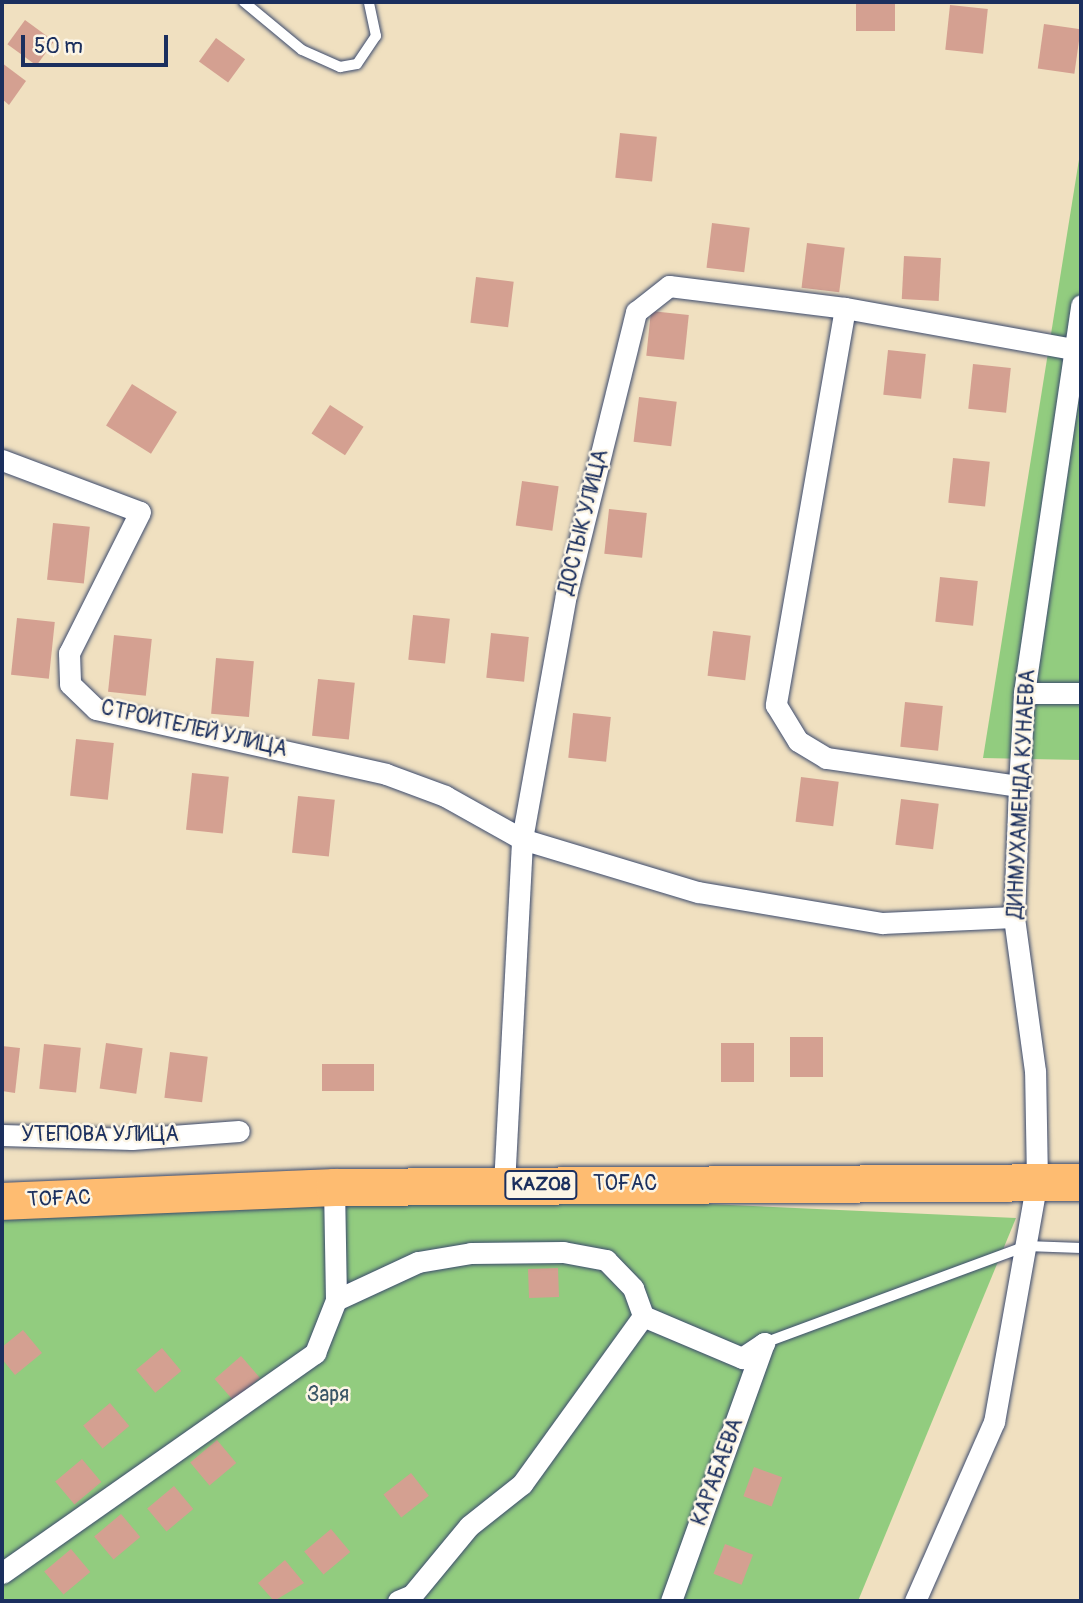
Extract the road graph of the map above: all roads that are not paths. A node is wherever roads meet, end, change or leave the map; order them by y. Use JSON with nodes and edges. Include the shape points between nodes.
{"nodes":[{"id":1,"x":244,"y":2,"type":"edge"},
{"id":2,"x":369,"y":2,"type":"edge"},
{"id":3,"x":1081,"y":305,"type":"edge"},
{"id":4,"x":845,"y":308,"type":"junction"},
{"id":5,"x":1074,"y":349,"type":"junction"},
{"id":6,"x":2,"y":460,"type":"edge"},
{"id":7,"x":1024,"y":693,"type":"junction"},
{"id":8,"x":1081,"y":693,"type":"edge"},
{"id":9,"x":1019,"y":786,"type":"junction"},
{"id":10,"x":522,"y":839,"type":"junction"},
{"id":11,"x":1014,"y":917,"type":"junction"},
{"id":12,"x":239,"y":1131,"type":"dead end"},
{"id":13,"x":2,"y":1135,"type":"edge"},
{"id":14,"x":1037,"y":1181,"type":"junction"},
{"id":15,"x":1081,"y":1182,"type":"edge"},
{"id":16,"x":504,"y":1185,"type":"junction"},
{"id":17,"x":334,"y":1187,"type":"junction"},
{"id":18,"x":2,"y":1200,"type":"edge"},
{"id":19,"x":1026,"y":1246,"type":"junction"},
{"id":20,"x":1081,"y":1248,"type":"edge"},
{"id":21,"x":336,"y":1300,"type":"junction"},
{"id":22,"x":643,"y":1316,"type":"junction"},
{"id":23,"x":764,"y":1343,"type":"junction"},
{"id":24,"x":2,"y":1573,"type":"edge"},
{"id":25,"x":398,"y":1601,"type":"edge"},
{"id":26,"x":671,"y":1601,"type":"edge"},
{"id":27,"x":915,"y":1601,"type":"edge"}],
"edges":[{"from":1,"to":2,"type":"lane","via":[[302,50],[340,67],[357,64],[376,36]]},
{"from":3,"to":5,"type":"street","name":"ДИНМУХАМЕНДА КУНАЕВА"},
{"from":4,"to":5,"type":"street","name":"ДОСТЫК УЛИЦА"},
{"from":4,"to":9,"type":"street","via":[[776,705],[798,741],[827,758]]},
{"from":4,"to":10,"type":"street","name":"ДОСТЫК УЛИЦА","via":[[669,286],[636,312],[566,594]]},
{"from":5,"to":7,"type":"street","name":"ДИНМУХАМЕНДА КУНАЕВА"},
{"from":6,"to":10,"type":"street","name":"СТРОИТЕЛЕЙ УЛИЦА","via":[[140,512],[69,653],[69,684],[96,709],[386,774],[445,796]]},
{"from":7,"to":8,"type":"street"},
{"from":7,"to":9,"type":"street","name":"ДИНМУХАМЕНДА КУНАЕВА"},
{"from":9,"to":11,"type":"street","name":"ДИНМУХАМЕНДА КУНАЕВА"},
{"from":10,"to":11,"type":"street","via":[[698,892],[882,923]]},
{"from":10,"to":16,"type":"street","name":"ДОСТЫК УЛИЦА"},
{"from":11,"to":14,"type":"street","name":"ДИНМУХАМЕНДА КУНАЕВА","via":[[1035,1070]]},
{"from":12,"to":13,"type":"street","name":"УТЕПОВА УЛИЦА","via":[[132,1139]]},
{"from":14,"to":15,"type":"highway","name":"ТОҒАС","number":"KAZ08"},
{"from":14,"to":16,"type":"highway","name":"ТОҒАС","number":"KAZ08"},
{"from":14,"to":19,"type":"street","name":"ДИНМУХАМЕНДА КУНАЕВА"},
{"from":16,"to":17,"type":"highway","name":"ТОҒАС","number":"KAZ08"},
{"from":17,"to":18,"type":"highway","name":"ТОҒАС","number":"KAZ08"},
{"from":17,"to":21,"type":"street"},
{"from":19,"to":20,"type":"lane"},
{"from":19,"to":23,"type":"lane"},
{"from":19,"to":27,"type":"street","name":"ДИНМУХАМЕНДА КУНАЕВА","via":[[994,1422]]},
{"from":21,"to":22,"type":"street","via":[[418,1262],[471,1253],[563,1252],[606,1260],[633,1288]]},
{"from":21,"to":24,"type":"street","via":[[315,1353]]},
{"from":22,"to":23,"type":"street","via":[[742,1358]]},
{"from":22,"to":25,"type":"street","via":[[522,1484],[469,1526],[412,1595]]},
{"from":23,"to":26,"type":"street","name":"КАРАБАЕВА"}]}
